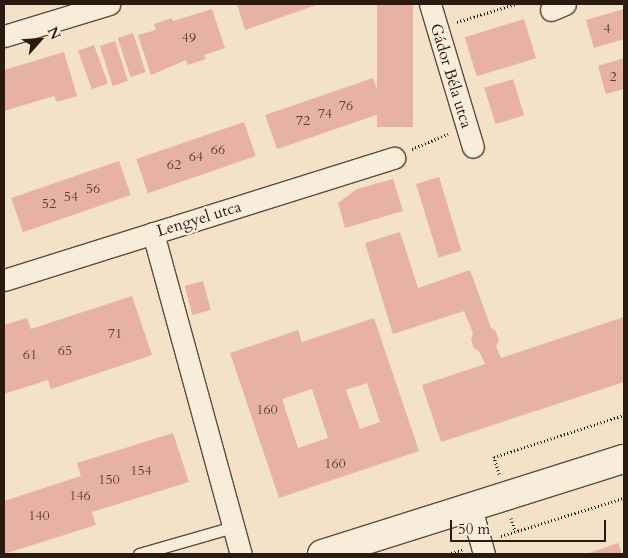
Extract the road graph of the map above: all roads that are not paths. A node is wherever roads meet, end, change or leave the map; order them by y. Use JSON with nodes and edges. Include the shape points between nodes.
{"nodes":[{"id":1,"x":108,"y":4,"type":"edge"},
{"id":2,"x":430,"y":4,"type":"edge"},
{"id":3,"x":4,"y":36,"type":"edge"},
{"id":4,"x":473,"y":147,"type":"dead end"},
{"id":5,"x":394,"y":158,"type":"road end"},
{"id":6,"x":152,"y":233,"type":"junction"},
{"id":7,"x":4,"y":280,"type":"edge"},
{"id":8,"x":624,"y":458,"type":"edge"},
{"id":9,"x":471,"y":508,"type":"junction"},
{"id":10,"x":233,"y":526,"type":"junction"},
{"id":11,"x":140,"y":554,"type":"edge"},
{"id":12,"x":241,"y":554,"type":"edge"},
{"id":13,"x":322,"y":554,"type":"edge"},
{"id":14,"x":484,"y":554,"type":"edge"}],
"edges":[{"from":1,"to":3,"type":"street"},
{"from":2,"to":4,"type":"street","name":"Gádor Béla utca"},
{"from":5,"to":6,"type":"street","name":"Lengyel utca"},
{"from":6,"to":7,"type":"street","name":"Lengyel utca"},
{"from":6,"to":10,"type":"street"},
{"from":8,"to":9,"type":"street"},
{"from":9,"to":13,"type":"street"},
{"from":9,"to":14,"type":"street"},
{"from":10,"to":11,"type":"lane"},
{"from":10,"to":12,"type":"street"}]}
